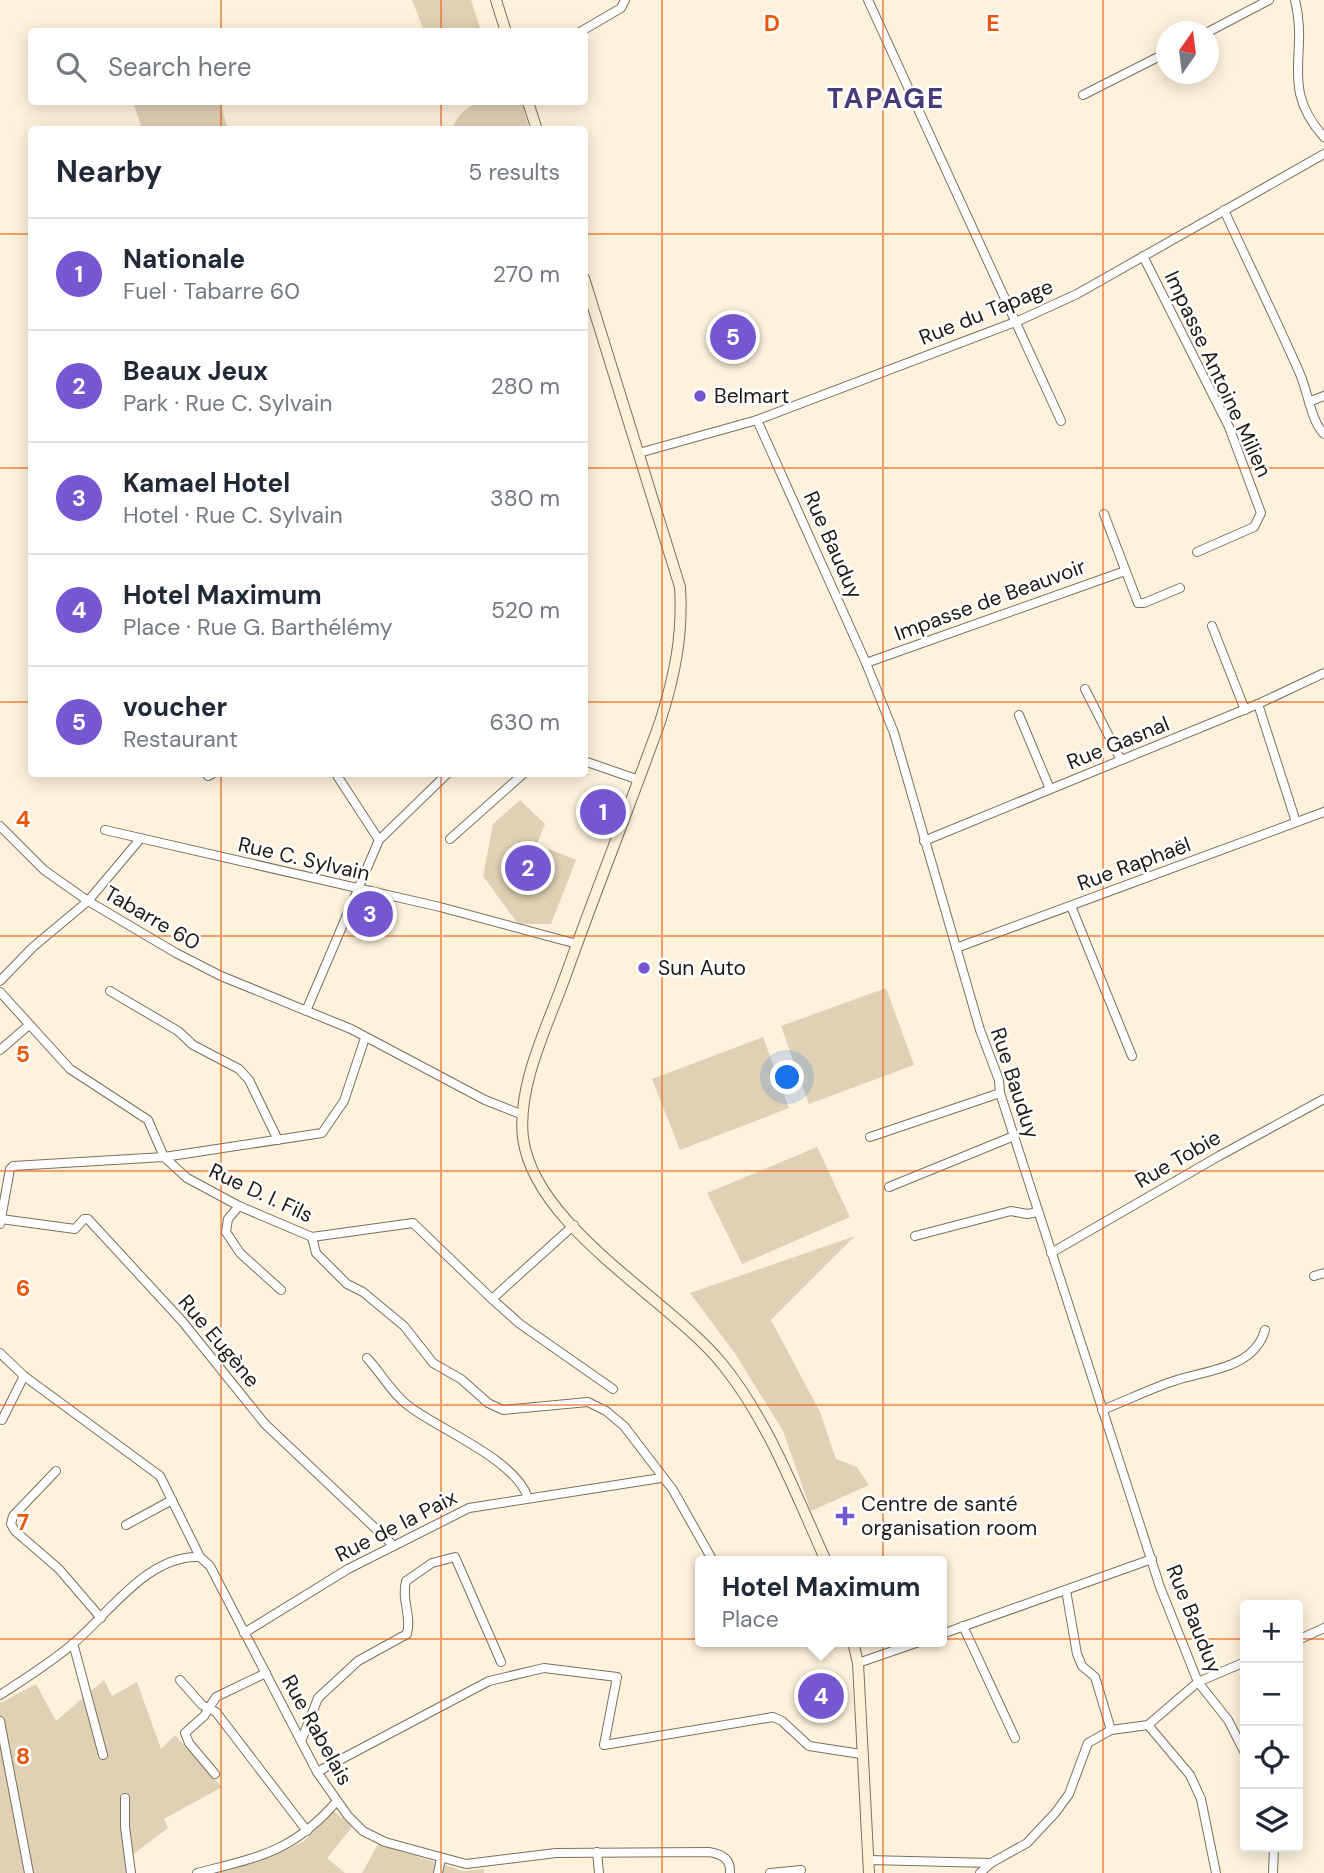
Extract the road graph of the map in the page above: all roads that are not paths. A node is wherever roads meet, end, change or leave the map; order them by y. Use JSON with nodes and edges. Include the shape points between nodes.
{"nodes":[{"id":1,"x":496,"y":0,"type":"edge"},
{"id":2,"x":625,"y":0,"type":"edge"},
{"id":3,"x":1269,"y":0,"type":"edge"},
{"id":4,"x":1295,"y":0,"type":"edge"},
{"id":5,"x":870,"y":1,"type":"edge"},
{"id":6,"x":1219,"y":26,"type":"edge"},
{"id":7,"x":505,"y":28,"type":"edge"},
{"id":8,"x":587,"y":28,"type":"edge"},
{"id":9,"x":1156,"y":58,"type":"edge"},
{"id":10,"x":1083,"y":95,"type":"dead end"},
{"id":11,"x":529,"y":105,"type":"edge"},
{"id":12,"x":536,"y":126,"type":"edge"},
{"id":13,"x":1324,"y":137,"type":"edge"},
{"id":14,"x":1324,"y":154,"type":"edge"},
{"id":15,"x":1224,"y":210,"type":"junction"},
{"id":16,"x":1143,"y":256,"type":"junction"},
{"id":17,"x":588,"y":291,"type":"edge"},
{"id":18,"x":1017,"y":321,"type":"junction"},
{"id":19,"x":1324,"y":396,"type":"edge"},
{"id":20,"x":1311,"y":401,"type":"junction"},
{"id":21,"x":757,"y":420,"type":"junction"},
{"id":22,"x":1061,"y":421,"type":"dead end"},
{"id":23,"x":1324,"y":434,"type":"edge"},
{"id":24,"x":639,"y":453,"type":"junction"},
{"id":25,"x":1104,"y":514,"type":"dead end"},
{"id":26,"x":1197,"y":552,"type":"dead end"},
{"id":27,"x":1125,"y":571,"type":"junction"},
{"id":28,"x":1180,"y":588,"type":"dead end"},
{"id":29,"x":1212,"y":626,"type":"dead end"},
{"id":30,"x":866,"y":663,"type":"junction"},
{"id":31,"x":1324,"y":673,"type":"edge"},
{"id":32,"x":1085,"y":689,"type":"dead end"},
{"id":33,"x":1258,"y":704,"type":"junction"},
{"id":34,"x":1245,"y":710,"type":"junction"},
{"id":35,"x":1019,"y":715,"type":"dead end"},
{"id":36,"x":1121,"y":760,"type":"junction"},
{"id":37,"x":588,"y":762,"type":"edge"},
{"id":38,"x":338,"y":777,"type":"edge"},
{"id":39,"x":444,"y":777,"type":"edge"},
{"id":40,"x":520,"y":777,"type":"edge"},
{"id":41,"x":639,"y":780,"type":"junction"},
{"id":42,"x":1050,"y":789,"type":"junction"},
{"id":43,"x":1324,"y":812,"type":"edge"},
{"id":44,"x":1296,"y":822,"type":"junction"},
{"id":45,"x":0,"y":826,"type":"edge"},
{"id":46,"x":105,"y":830,"type":"dead end"},
{"id":47,"x":141,"y":838,"type":"junction"},
{"id":48,"x":379,"y":839,"type":"junction"},
{"id":49,"x":450,"y":839,"type":"dead end"},
{"id":50,"x":924,"y":841,"type":"junction"},
{"id":51,"x":358,"y":889,"type":"junction"},
{"id":52,"x":88,"y":901,"type":"junction"},
{"id":53,"x":1071,"y":906,"type":"junction"},
{"id":54,"x":577,"y":944,"type":"junction"},
{"id":55,"x":956,"y":948,"type":"junction"},
{"id":56,"x":0,"y":981,"type":"edge"},
{"id":57,"x":110,"y":991,"type":"dead end"},
{"id":58,"x":0,"y":992,"type":"edge"},
{"id":59,"x":306,"y":1011,"type":"junction"},
{"id":60,"x":29,"y":1025,"type":"junction"},
{"id":61,"x":365,"y":1038,"type":"junction"},
{"id":62,"x":0,"y":1050,"type":"edge"},
{"id":63,"x":1132,"y":1056,"type":"dead end"},
{"id":64,"x":1000,"y":1093,"type":"junction"},
{"id":65,"x":1324,"y":1099,"type":"edge"},
{"id":66,"x":523,"y":1115,"type":"junction"},
{"id":67,"x":1014,"y":1136,"type":"junction"},
{"id":68,"x":870,"y":1137,"type":"dead end"},
{"id":69,"x":278,"y":1140,"type":"junction"},
{"id":70,"x":164,"y":1157,"type":"junction"},
{"id":71,"x":890,"y":1187,"type":"dead end"},
{"id":72,"x":239,"y":1206,"type":"junction"},
{"id":73,"x":1038,"y":1212,"type":"junction"},
{"id":74,"x":1,"y":1222,"type":"edge"},
{"id":75,"x":574,"y":1225,"type":"junction"},
{"id":76,"x":915,"y":1236,"type":"dead end"},
{"id":77,"x":312,"y":1237,"type":"junction"},
{"id":78,"x":1051,"y":1253,"type":"junction"},
{"id":79,"x":1324,"y":1273,"type":"edge"},
{"id":80,"x":1314,"y":1276,"type":"dead end"},
{"id":81,"x":281,"y":1290,"type":"dead end"},
{"id":82,"x":492,"y":1298,"type":"junction"},
{"id":83,"x":1265,"y":1330,"type":"dead end"},
{"id":84,"x":0,"y":1353,"type":"edge"},
{"id":85,"x":367,"y":1358,"type":"dead end"},
{"id":86,"x":24,"y":1376,"type":"junction"},
{"id":87,"x":613,"y":1389,"type":"dead end"},
{"id":88,"x":1102,"y":1409,"type":"junction"},
{"id":89,"x":2,"y":1420,"type":"dead end"},
{"id":90,"x":56,"y":1471,"type":"dead end"},
{"id":91,"x":661,"y":1478,"type":"junction"},
{"id":92,"x":528,"y":1499,"type":"junction"},
{"id":93,"x":172,"y":1500,"type":"junction"},
{"id":94,"x":126,"y":1525,"type":"dead end"},
{"id":95,"x":394,"y":1546,"type":"junction"},
{"id":96,"x":710,"y":1556,"type":"edge"},
{"id":97,"x":824,"y":1556,"type":"edge"},
{"id":98,"x":200,"y":1557,"type":"junction"},
{"id":99,"x":1152,"y":1559,"type":"junction"},
{"id":100,"x":1066,"y":1590,"type":"junction"},
{"id":101,"x":101,"y":1618,"type":"junction"},
{"id":102,"x":962,"y":1626,"type":"junction"},
{"id":103,"x":1324,"y":1628,"type":"edge"},
{"id":104,"x":947,"y":1632,"type":"edge"},
{"id":105,"x":244,"y":1633,"type":"junction"},
{"id":106,"x":1303,"y":1638,"type":"edge"},
{"id":107,"x":74,"y":1643,"type":"junction"},
{"id":108,"x":854,"y":1647,"type":"edge"},
{"id":109,"x":904,"y":1647,"type":"edge"},
{"id":110,"x":501,"y":1662,"type":"dead end"},
{"id":111,"x":858,"y":1663,"type":"junction"},
{"id":112,"x":1243,"y":1663,"type":"edge"},
{"id":113,"x":266,"y":1673,"type":"junction"},
{"id":114,"x":180,"y":1680,"type":"dead end"},
{"id":115,"x":1198,"y":1682,"type":"junction"},
{"id":116,"x":0,"y":1695,"type":"edge"},
{"id":117,"x":208,"y":1707,"type":"junction"},
{"id":118,"x":0,"y":1721,"type":"edge"},
{"id":119,"x":1148,"y":1725,"type":"junction"},
{"id":120,"x":1111,"y":1730,"type":"junction"},
{"id":121,"x":1015,"y":1738,"type":"dead end"},
{"id":122,"x":302,"y":1739,"type":"junction"},
{"id":123,"x":1240,"y":1743,"type":"edge"},
{"id":124,"x":862,"y":1754,"type":"junction"},
{"id":125,"x":103,"y":1755,"type":"dead end"},
{"id":126,"x":317,"y":1772,"type":"junction"},
{"id":127,"x":215,"y":1774,"type":"dead end"},
{"id":128,"x":125,"y":1798,"type":"dead end"},
{"id":129,"x":337,"y":1801,"type":"junction"},
{"id":130,"x":307,"y":1832,"type":"junction"},
{"id":131,"x":597,"y":1852,"type":"junction"},
{"id":132,"x":1274,"y":1852,"type":"edge"},
{"id":133,"x":441,"y":1859,"type":"junction"},
{"id":134,"x":867,"y":1860,"type":"junction"},
{"id":135,"x":992,"y":1863,"type":"junction"},
{"id":136,"x":801,"y":1870,"type":"dead end"},
{"id":137,"x":982,"y":1872,"type":"edge"},
{"id":138,"x":29,"y":1873,"type":"edge"},
{"id":139,"x":131,"y":1873,"type":"edge"},
{"id":140,"x":197,"y":1873,"type":"edge"},
{"id":141,"x":438,"y":1873,"type":"edge"},
{"id":142,"x":599,"y":1873,"type":"edge"},
{"id":143,"x":730,"y":1873,"type":"edge"},
{"id":144,"x":770,"y":1873,"type":"edge"},
{"id":145,"x":869,"y":1873,"type":"edge"},
{"id":146,"x":1216,"y":1873,"type":"edge"},
{"id":147,"x":1273,"y":1873,"type":"edge"}],
"edges":[{"from":1,"to":7,"type":"main road"},
{"from":2,"to":8,"type":"street","via":[[621,8]]},
{"from":3,"to":6,"type":"street"},
{"from":4,"to":13,"type":"street","via":[[1296,78],[1310,122]]},
{"from":5,"to":18,"type":"street"},
{"from":9,"to":10,"type":"street"},
{"from":11,"to":12,"type":"main road"},
{"from":14,"to":15,"type":"street","name":"Rue du Tapage"},
{"from":15,"to":16,"type":"street","name":"Rue du Tapage"},
{"from":15,"to":20,"type":"street"},
{"from":16,"to":18,"type":"street","name":"Rue du Tapage","via":[[1077,294]]},
{"from":16,"to":26,"type":"street","name":"Impasse Antoine Milien","via":[[1229,427],[1261,513],[1254,527]]},
{"from":17,"to":24,"type":"main road"},
{"from":18,"to":21,"type":"street","name":"Rue du Tapage"},
{"from":18,"to":22,"type":"street"},
{"from":19,"to":20,"type":"street"},
{"from":20,"to":23,"type":"street"},
{"from":21,"to":24,"type":"street","name":"Rue du Tapage"},
{"from":21,"to":30,"type":"street","name":"Rue Bauduy"},
{"from":24,"to":41,"type":"main road","via":[[680,587],[683,623],[675,677]]},
{"from":25,"to":27,"type":"street"},
{"from":27,"to":28,"type":"street","via":[[1139,604]]},
{"from":27,"to":30,"type":"street","name":"Impasse de Beauvoir"},
{"from":29,"to":34,"type":"street"},
{"from":30,"to":50,"type":"street","name":"Rue Bauduy","via":[[894,733]]},
{"from":31,"to":33,"type":"street","name":"Rue Gasnal"},
{"from":32,"to":36,"type":"street"},
{"from":33,"to":34,"type":"street","name":"Rue Gasnal"},
{"from":33,"to":44,"type":"street"},
{"from":34,"to":36,"type":"street","name":"Rue Gasnal"},
{"from":35,"to":42,"type":"street"},
{"from":36,"to":42,"type":"street","name":"Rue Gasnal"},
{"from":37,"to":41,"type":"street"},
{"from":38,"to":48,"type":"street"},
{"from":39,"to":48,"type":"street"},
{"from":40,"to":49,"type":"street"},
{"from":41,"to":54,"type":"main road"},
{"from":42,"to":50,"type":"street","name":"Rue Gasnal"},
{"from":43,"to":44,"type":"street","name":"Rue Raphaël"},
{"from":44,"to":53,"type":"street","name":"Rue Raphaël"},
{"from":45,"to":52,"type":"street","name":"Tabarre 60","via":[[44,870]]},
{"from":46,"to":47,"type":"street","name":"Rue C. Sylvain"},
{"from":47,"to":51,"type":"street","name":"Rue C. Sylvain"},
{"from":47,"to":52,"type":"street"},
{"from":48,"to":51,"type":"street"},
{"from":50,"to":55,"type":"street","name":"Rue Bauduy"},
{"from":51,"to":54,"type":"street","name":"Rue C. Sylvain"},
{"from":51,"to":59,"type":"street"},
{"from":52,"to":56,"type":"street"},
{"from":52,"to":59,"type":"street","name":"Tabarre 60","via":[[221,976]]},
{"from":53,"to":55,"type":"street","name":"Rue Raphaël"},
{"from":53,"to":63,"type":"street"},
{"from":54,"to":66,"type":"main road","via":[[538,1053]]},
{"from":55,"to":64,"type":"street","name":"Rue Bauduy"},
{"from":57,"to":69,"type":"street","via":[[246,1075]]},
{"from":58,"to":60,"type":"street"},
{"from":59,"to":61,"type":"street","name":"Tabarre 60"},
{"from":60,"to":62,"type":"street"},
{"from":60,"to":70,"type":"street","via":[[70,1069],[148,1120]]},
{"from":61,"to":66,"type":"street","name":"Tabarre 60"},
{"from":61,"to":69,"type":"street","via":[[344,1101],[322,1133]]},
{"from":64,"to":67,"type":"street","name":"Rue Bauduy"},
{"from":64,"to":68,"type":"street"},
{"from":65,"to":78,"type":"street","name":"Rue Tobie"},
{"from":66,"to":75,"type":"main road","via":[[529,1158],[550,1197]]},
{"from":67,"to":71,"type":"street"},
{"from":67,"to":73,"type":"street","name":"Rue Bauduy"},
{"from":69,"to":70,"type":"street"},
{"from":70,"to":72,"type":"street","name":"Rue D. I. Fils","via":[[187,1178]]},
{"from":70,"to":74,"type":"street","via":[[13,1166]]},
{"from":72,"to":77,"type":"street","name":"Rue D. I. Fils"},
{"from":72,"to":81,"type":"street","via":[[228,1219],[226,1233],[240,1253]]},
{"from":73,"to":76,"type":"street","via":[[1011,1211]]},
{"from":73,"to":78,"type":"street","name":"Rue Bauduy"},
{"from":74,"to":95,"type":"street","name":"Rue Eugène","via":[[75,1229],[88,1219],[182,1321],[265,1424]]},
{"from":75,"to":82,"type":"street"},
{"from":75,"to":97,"type":"main road","via":[[624,1276],[694,1334],[729,1373],[764,1426]]},
{"from":77,"to":82,"type":"street","name":"Rue D. I. Fils","via":[[413,1223]]},
{"from":77,"to":91,"type":"street","via":[[316,1252],[347,1284],[404,1326],[433,1363],[461,1379],[488,1403],[503,1410],[588,1402],[624,1426]]},
{"from":78,"to":88,"type":"street","name":"Rue Bauduy"},
{"from":79,"to":80,"type":"street"},
{"from":82,"to":87,"type":"street","via":[[520,1324]]},
{"from":83,"to":88,"type":"street","via":[[1260,1344],[1242,1360]]},
{"from":84,"to":86,"type":"street","name":"Rue Rabelais"},
{"from":85,"to":92,"type":"street","via":[[408,1406],[503,1466],[524,1486]]},
{"from":86,"to":89,"type":"street"},
{"from":86,"to":93,"type":"street","name":"Rue Rabelais","via":[[160,1476]]},
{"from":88,"to":99,"type":"street","name":"Rue Bauduy"},
{"from":90,"to":101,"type":"street","via":[[13,1516],[11,1524],[59,1569]]},
{"from":91,"to":92,"type":"street","name":"Rue de la Paix"},
{"from":91,"to":96,"type":"street","via":[[673,1490]]},
{"from":92,"to":95,"type":"street","name":"Rue de la Paix","via":[[469,1508]]},
{"from":93,"to":94,"type":"street"},
{"from":93,"to":98,"type":"street","name":"Rue Rabelais"},
{"from":95,"to":105,"type":"street","name":"Rue de la Paix"},
{"from":98,"to":101,"type":"street","via":[[189,1556],[157,1569]]},
{"from":98,"to":105,"type":"street","name":"Rue Rabelais","via":[[210,1566]]},
{"from":99,"to":100,"type":"street"},
{"from":99,"to":115,"type":"street","name":"Rue Bauduy"},
{"from":100,"to":102,"type":"street"},
{"from":100,"to":120,"type":"street","via":[[1077,1654],[1095,1677]]},
{"from":101,"to":107,"type":"street"},
{"from":102,"to":104,"type":"street"},
{"from":102,"to":121,"type":"street"},
{"from":103,"to":106,"type":"street"},
{"from":105,"to":113,"type":"street","name":"Rue Rabelais"},
{"from":107,"to":116,"type":"street"},
{"from":107,"to":125,"type":"street"},
{"from":108,"to":111,"type":"main road"},
{"from":109,"to":111,"type":"street"},
{"from":110,"to":122,"type":"street","via":[[455,1557],[446,1557],[406,1581],[407,1634],[358,1661],[318,1699]]},
{"from":111,"to":124,"type":"main road"},
{"from":112,"to":115,"type":"street"},
{"from":113,"to":117,"type":"street","via":[[216,1697]]},
{"from":113,"to":122,"type":"street","name":"Rue Rabelais"},
{"from":114,"to":117,"type":"street"},
{"from":115,"to":119,"type":"street"},
{"from":115,"to":123,"type":"street","name":"Rue Bauduy"},
{"from":117,"to":127,"type":"street","via":[[185,1736]]},
{"from":117,"to":130,"type":"street"},
{"from":118,"to":138,"type":"street"},
{"from":119,"to":120,"type":"street"},
{"from":119,"to":146,"type":"street","via":[[1190,1775],[1201,1798]]},
{"from":120,"to":135,"type":"street","via":[[1088,1743],[1069,1794],[1056,1812],[1027,1843]]},
{"from":122,"to":126,"type":"street","name":"Rue Rabelais"},
{"from":124,"to":126,"type":"street","via":[[808,1746],[773,1717],[604,1745],[617,1677],[544,1668],[489,1681]]},
{"from":124,"to":134,"type":"main road"},
{"from":126,"to":129,"type":"street","name":"Rue Rabelais"},
{"from":128,"to":139,"type":"street"},
{"from":129,"to":130,"type":"street"},
{"from":129,"to":133,"type":"street","name":"Rue Rabelais","via":[[363,1831]]},
{"from":130,"to":140,"type":"street","via":[[268,1854]]},
{"from":131,"to":133,"type":"street","name":"Rue Rabelais","via":[[466,1864]]},
{"from":131,"to":142,"type":"street"},
{"from":131,"to":143,"type":"street","name":"Rue Rabelais","via":[[717,1853],[728,1861]]},
{"from":132,"to":147,"type":"street"},
{"from":133,"to":141,"type":"street"},
{"from":134,"to":135,"type":"street"},
{"from":134,"to":145,"type":"main road"},
{"from":135,"to":137,"type":"street"},
{"from":136,"to":144,"type":"street"}]}
